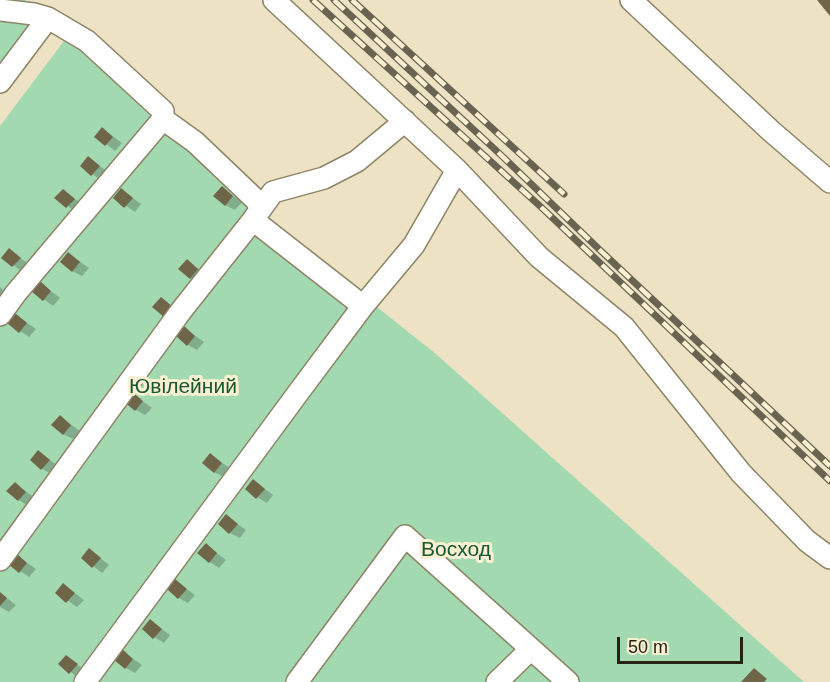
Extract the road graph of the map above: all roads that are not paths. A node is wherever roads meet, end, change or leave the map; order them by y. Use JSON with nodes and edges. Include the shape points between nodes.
{"nodes":[{"id":1,"x":274,"y":0,"type":"edge"},
{"id":2,"x":631,"y":0,"type":"edge"},
{"id":3,"x":0,"y":10,"type":"edge"},
{"id":4,"x":45,"y":10,"type":"edge"},
{"id":5,"x":0,"y":82,"type":"edge"},
{"id":6,"x":163,"y":119,"type":"junction"},
{"id":7,"x":405,"y":121,"type":"junction"},
{"id":8,"x":457,"y":170,"type":"junction"},
{"id":9,"x":830,"y":182,"type":"edge"},
{"id":10,"x":257,"y":215,"type":"junction"},
{"id":11,"x":363,"y":306,"type":"junction"},
{"id":12,"x":0,"y":315,"type":"edge"},
{"id":13,"x":830,"y":558,"type":"edge"},
{"id":14,"x":0,"y":560,"type":"edge"},
{"id":15,"x":531,"y":650,"type":"junction"},
{"id":16,"x":85,"y":682,"type":"edge"},
{"id":17,"x":297,"y":682,"type":"edge"},
{"id":18,"x":497,"y":682,"type":"edge"},
{"id":19,"x":568,"y":682,"type":"edge"}],
"edges":[{"from":1,"to":7,"type":"street"},
{"from":2,"to":9,"type":"street"},
{"from":3,"to":4,"type":"street"},
{"from":4,"to":5,"type":"street"},
{"from":4,"to":6,"type":"street","via":[[87,41],[163,111]]},
{"from":6,"to":10,"type":"street","via":[[256,201]]},
{"from":6,"to":12,"type":"street"},
{"from":7,"to":8,"type":"street"},
{"from":7,"to":10,"type":"street","via":[[357,161],[324,178],[273,192]]},
{"from":8,"to":11,"type":"street","via":[[414,245]]},
{"from":8,"to":13,"type":"street","via":[[539,257],[624,327],[741,473],[807,541]]},
{"from":10,"to":11,"type":"street"},
{"from":10,"to":14,"type":"street","via":[[181,311]]},
{"from":11,"to":16,"type":"street"},
{"from":15,"to":17,"type":"street","via":[[405,536]]},
{"from":15,"to":18,"type":"street"},
{"from":15,"to":19,"type":"street"}]}
